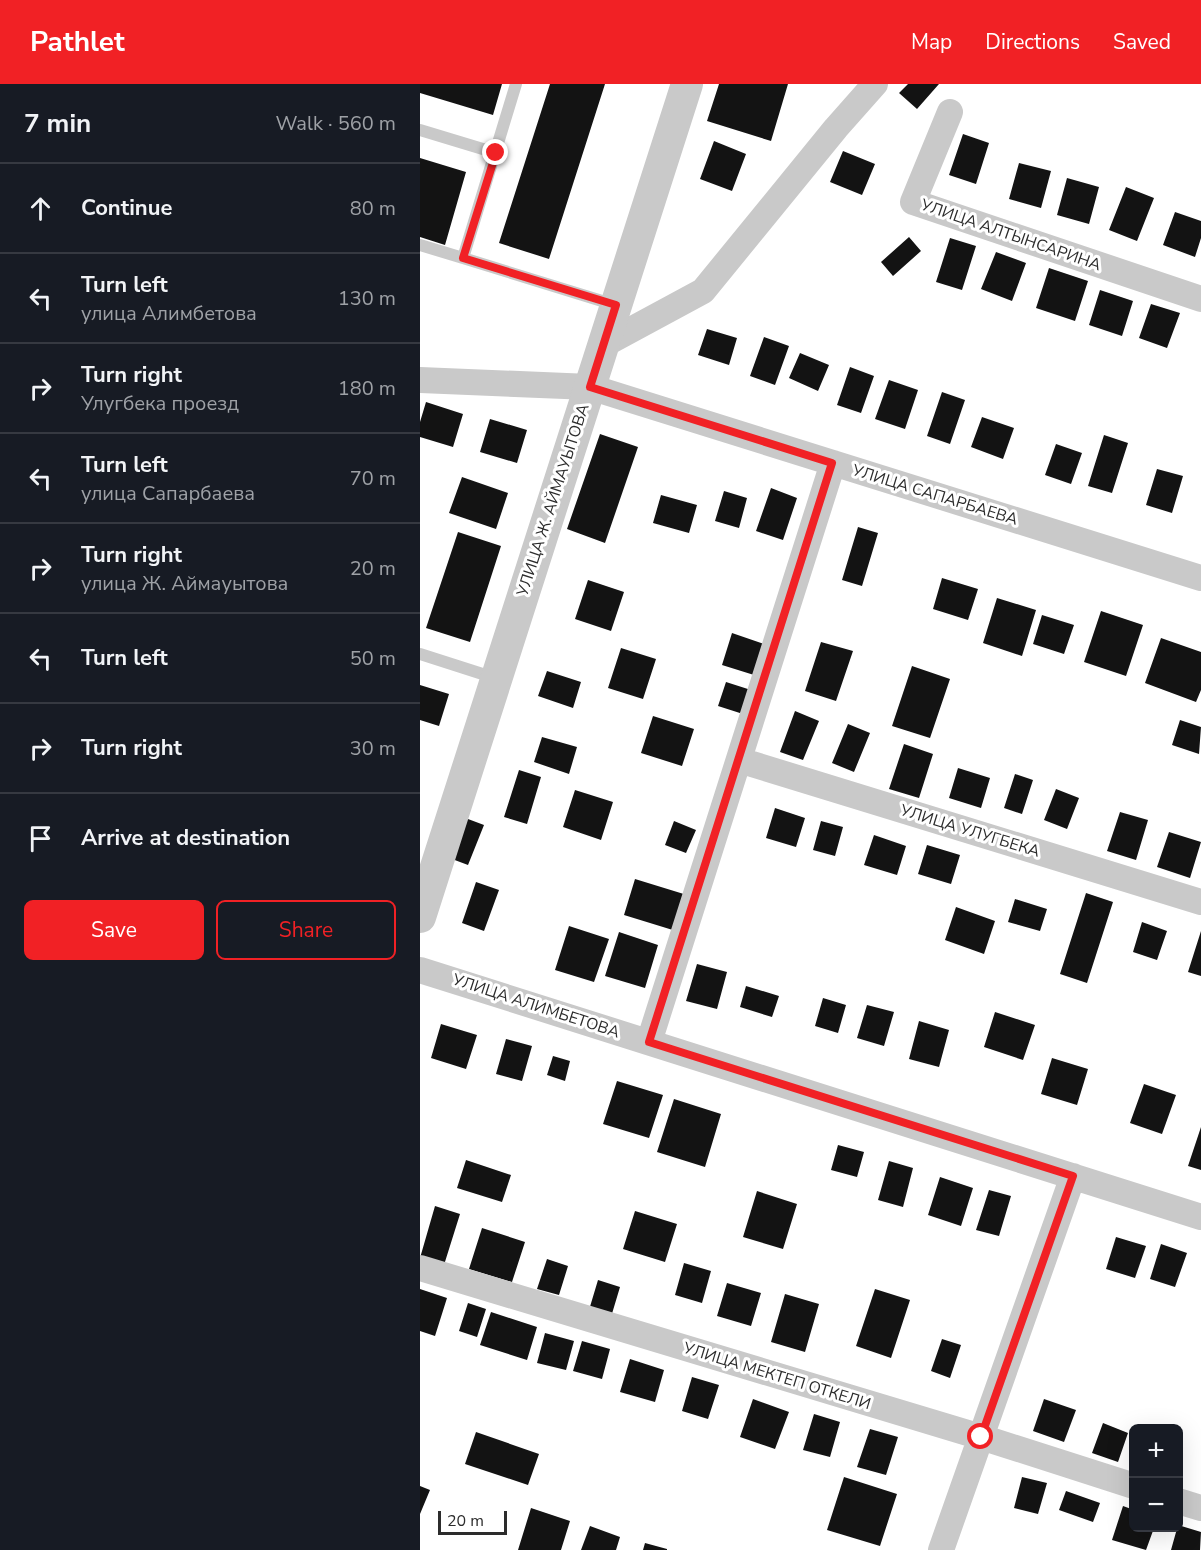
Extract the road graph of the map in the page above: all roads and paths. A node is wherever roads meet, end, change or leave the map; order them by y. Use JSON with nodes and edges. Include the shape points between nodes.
{"nodes":[{"id":1,"x":516,"y":84,"type":"edge"},
{"id":2,"x":687,"y":84,"type":"edge"},
{"id":3,"x":875,"y":84,"type":"edge"},
{"id":4,"x":950,"y":112,"type":"dead end"},
{"id":5,"x":420,"y":129,"type":"edge"},
{"id":6,"x":496,"y":153,"type":"junction"},
{"id":7,"x":420,"y":245,"type":"edge"},
{"id":8,"x":463,"y":258,"type":"junction"},
{"id":9,"x":1201,"y":300,"type":"edge"},
{"id":10,"x":616,"y":305,"type":"junction"},
{"id":11,"x":603,"y":345,"type":"junction"},
{"id":12,"x":420,"y":380,"type":"edge"},
{"id":13,"x":590,"y":387,"type":"junction"},
{"id":14,"x":832,"y":463,"type":"junction"},
{"id":15,"x":1201,"y":578,"type":"edge"},
{"id":16,"x":420,"y":654,"type":"edge"},
{"id":17,"x":496,"y":678,"type":"junction"},
{"id":18,"x":739,"y":760,"type":"junction"},
{"id":19,"x":1201,"y":902,"type":"edge"},
{"id":20,"x":420,"y":917,"type":"edge"},
{"id":21,"x":420,"y":969,"type":"edge"},
{"id":22,"x":649,"y":1042,"type":"junction"},
{"id":23,"x":1073,"y":1176,"type":"junction"},
{"id":24,"x":1201,"y":1217,"type":"edge"},
{"id":25,"x":420,"y":1268,"type":"edge"},
{"id":26,"x":981,"y":1437,"type":"junction"},
{"id":27,"x":1129,"y":1484,"type":"edge"},
{"id":28,"x":1183,"y":1502,"type":"edge"},
{"id":29,"x":1201,"y":1508,"type":"edge"},
{"id":30,"x":941,"y":1550,"type":"edge"}],
"edges":[{"from":1,"to":6,"type":"lane"},
{"from":2,"to":10,"type":"street","name":"УЛИЦА Ж. АЙМАУЫТОВА"},
{"from":3,"to":11,"type":"street","via":[[703,291]]},
{"from":4,"to":9,"type":"street","name":"УЛИЦА АЛТЫНСАРИНА","via":[[913,202]]},
{"from":5,"to":6,"type":"lane"},
{"from":6,"to":8,"type":"lane"},
{"from":7,"to":8,"type":"lane"},
{"from":8,"to":10,"type":"lane"},
{"from":10,"to":11,"type":"street","name":"УЛИЦА Ж. АЙМАУЫТОВА"},
{"from":11,"to":13,"type":"street","name":"УЛИЦА Ж. АЙМАУЫТОВА"},
{"from":12,"to":13,"type":"street","name":"УЛИЦА САПАРБАЕВА"},
{"from":13,"to":14,"type":"street","name":"УЛИЦА САПАРБАЕВА"},
{"from":13,"to":17,"type":"street","name":"УЛИЦА Ж. АЙМАУЫТОВА"},
{"from":14,"to":15,"type":"street","name":"УЛИЦА САПАРБАЕВА"},
{"from":14,"to":18,"type":"street"},
{"from":16,"to":17,"type":"lane"},
{"from":17,"to":20,"type":"street","name":"УЛИЦА Ж. АЙМАУЫТОВА"},
{"from":18,"to":19,"type":"street","name":"УЛИЦА УЛУГБЕКА"},
{"from":18,"to":22,"type":"street"},
{"from":21,"to":22,"type":"street","name":"УЛИЦА АЛИМБЕТОВА"},
{"from":22,"to":23,"type":"street","name":"УЛИЦА АЛИМБЕТОВА"},
{"from":23,"to":24,"type":"street","name":"УЛИЦА АЛИМБЕТОВА"},
{"from":23,"to":26,"type":"street"},
{"from":25,"to":26,"type":"street","name":"УЛИЦА МЕКТЕП ОТКЕЛИ"},
{"from":26,"to":27,"type":"street","name":"УЛИЦА МЕКТЕП ОТКЕЛИ"},
{"from":26,"to":30,"type":"street"},
{"from":28,"to":29,"type":"street"}]}
